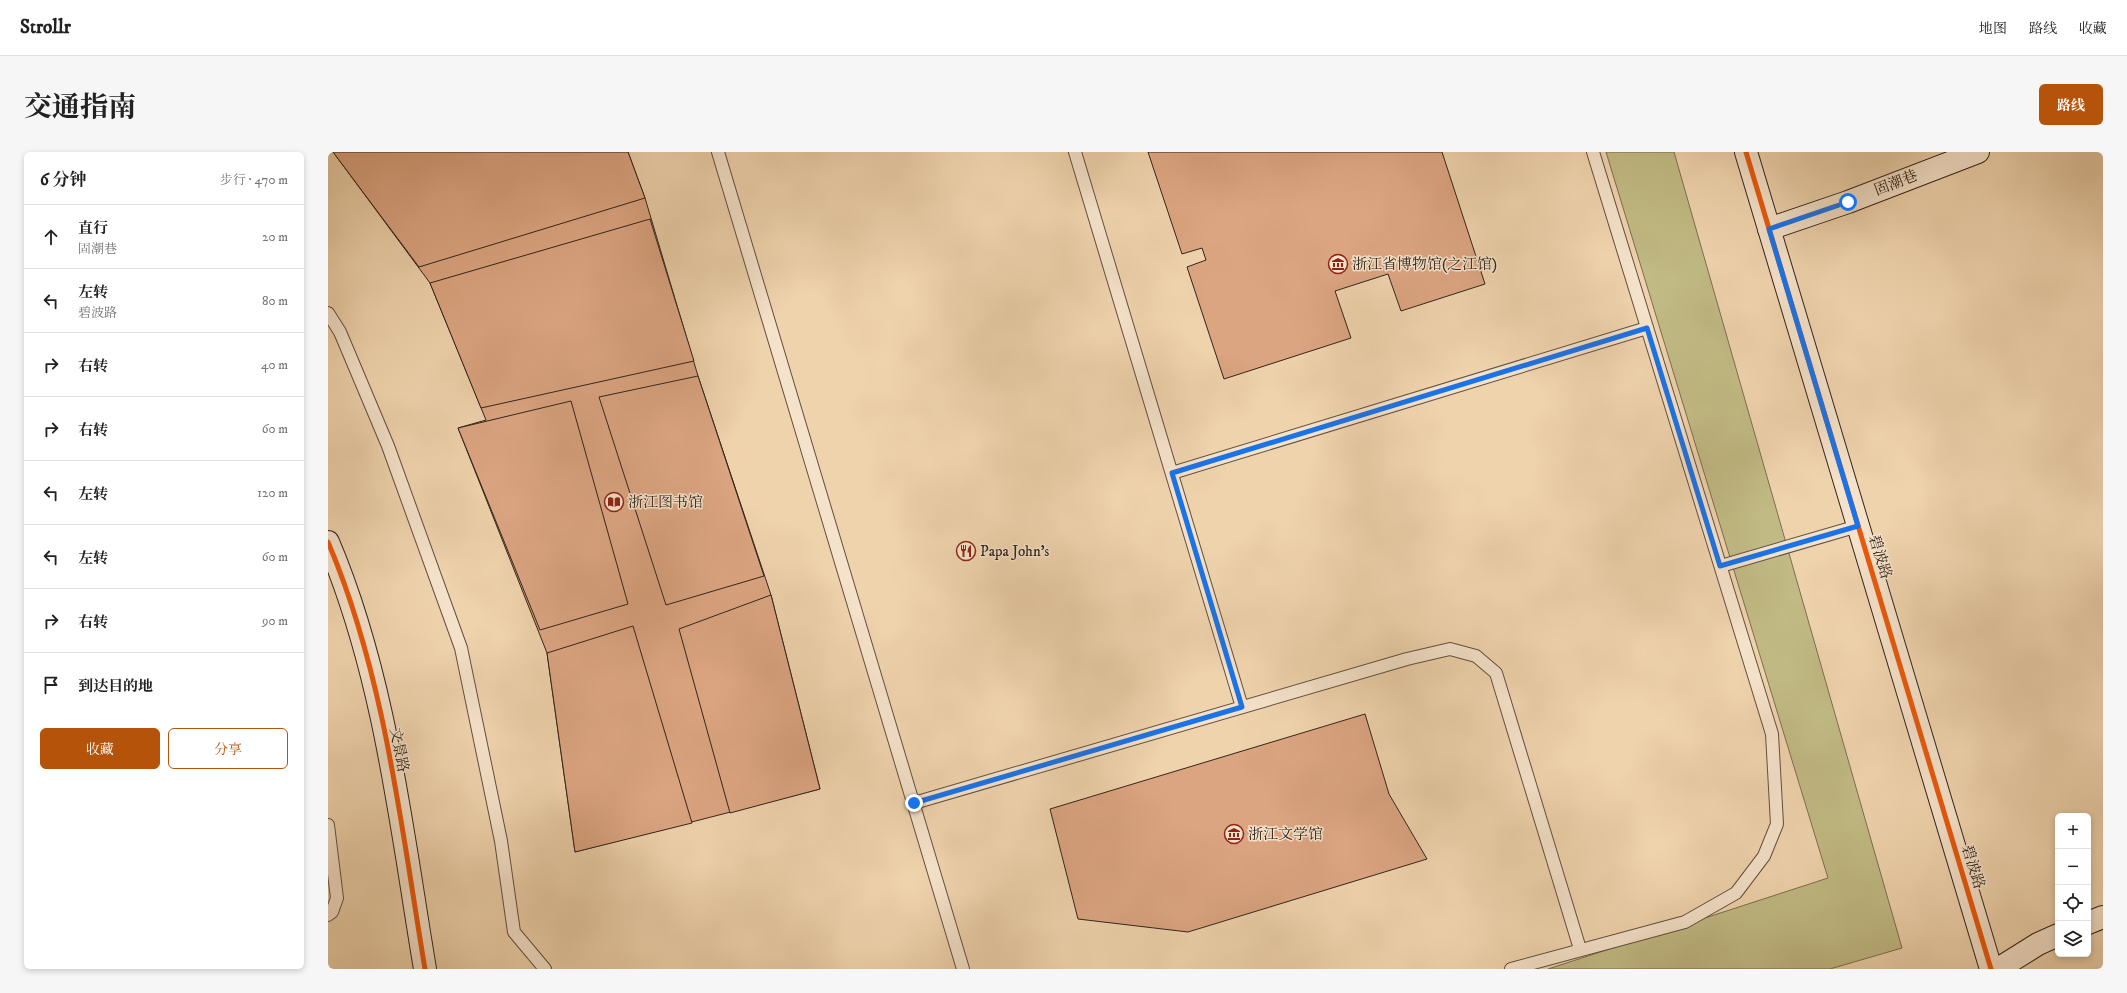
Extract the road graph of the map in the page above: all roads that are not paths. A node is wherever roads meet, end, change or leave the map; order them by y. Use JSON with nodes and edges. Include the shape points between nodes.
{"nodes":[{"id":1,"x":718,"y":152,"type":"edge"},
{"id":2,"x":1075,"y":152,"type":"edge"},
{"id":3,"x":1593,"y":152,"type":"edge"},
{"id":4,"x":1746,"y":152,"type":"edge"},
{"id":5,"x":1978,"y":152,"type":"edge"},
{"id":6,"x":1769,"y":229,"type":"junction"},
{"id":7,"x":328,"y":313,"type":"edge"},
{"id":8,"x":1647,"y":328,"type":"junction"},
{"id":9,"x":1172,"y":473,"type":"junction"},
{"id":10,"x":1858,"y":526,"type":"junction"},
{"id":11,"x":328,"y":542,"type":"edge"},
{"id":12,"x":1720,"y":566,"type":"junction"},
{"id":13,"x":1242,"y":707,"type":"junction"},
{"id":14,"x":914,"y":803,"type":"junction"},
{"id":15,"x":328,"y":825,"type":"edge"},
{"id":16,"x":328,"y":915,"type":"edge"},
{"id":17,"x":2103,"y":917,"type":"edge"},
{"id":18,"x":2091,"y":922,"type":"edge"},
{"id":19,"x":2055,"y":937,"type":"edge"},
{"id":20,"x":1580,"y":949,"type":"junction"},
{"id":21,"x":425,"y":969,"type":"edge"},
{"id":22,"x":545,"y":969,"type":"edge"},
{"id":23,"x":963,"y":969,"type":"edge"},
{"id":24,"x":1511,"y":969,"type":"edge"},
{"id":25,"x":1991,"y":969,"type":"edge"},
{"id":26,"x":1998,"y":969,"type":"edge"}],
"edges":[{"from":1,"to":14,"type":"lane"},
{"from":2,"to":9,"type":"lane"},
{"from":3,"to":8,"type":"lane"},
{"from":4,"to":6,"type":"street","name":"碧波路"},
{"from":5,"to":6,"type":"street","name":"固潮巷"},
{"from":6,"to":10,"type":"street","name":"碧波路"},
{"from":7,"to":22,"type":"lane","via":[[340,332],[388,446],[461,648],[501,841],[514,932]]},
{"from":8,"to":9,"type":"lane"},
{"from":8,"to":12,"type":"lane"},
{"from":9,"to":13,"type":"lane"},
{"from":10,"to":12,"type":"lane"},
{"from":10,"to":25,"type":"street","name":"碧波路"},
{"from":11,"to":21,"type":"street","name":"文景路","via":[[362,636],[389,756]]},
{"from":12,"to":20,"type":"lane","via":[[1772,734],[1777,824],[1764,856],[1736,893],[1685,922]]},
{"from":13,"to":14,"type":"lane"},
{"from":13,"to":20,"type":"lane","via":[[1407,659],[1450,650],[1476,656],[1496,673],[1503,692]]},
{"from":14,"to":23,"type":"lane"},
{"from":15,"to":16,"type":"lane","via":[[337,898],[332,912]]},
{"from":17,"to":18,"type":"street"},
{"from":19,"to":26,"type":"street","via":[[2038,944]]},
{"from":20,"to":24,"type":"lane"}]}
